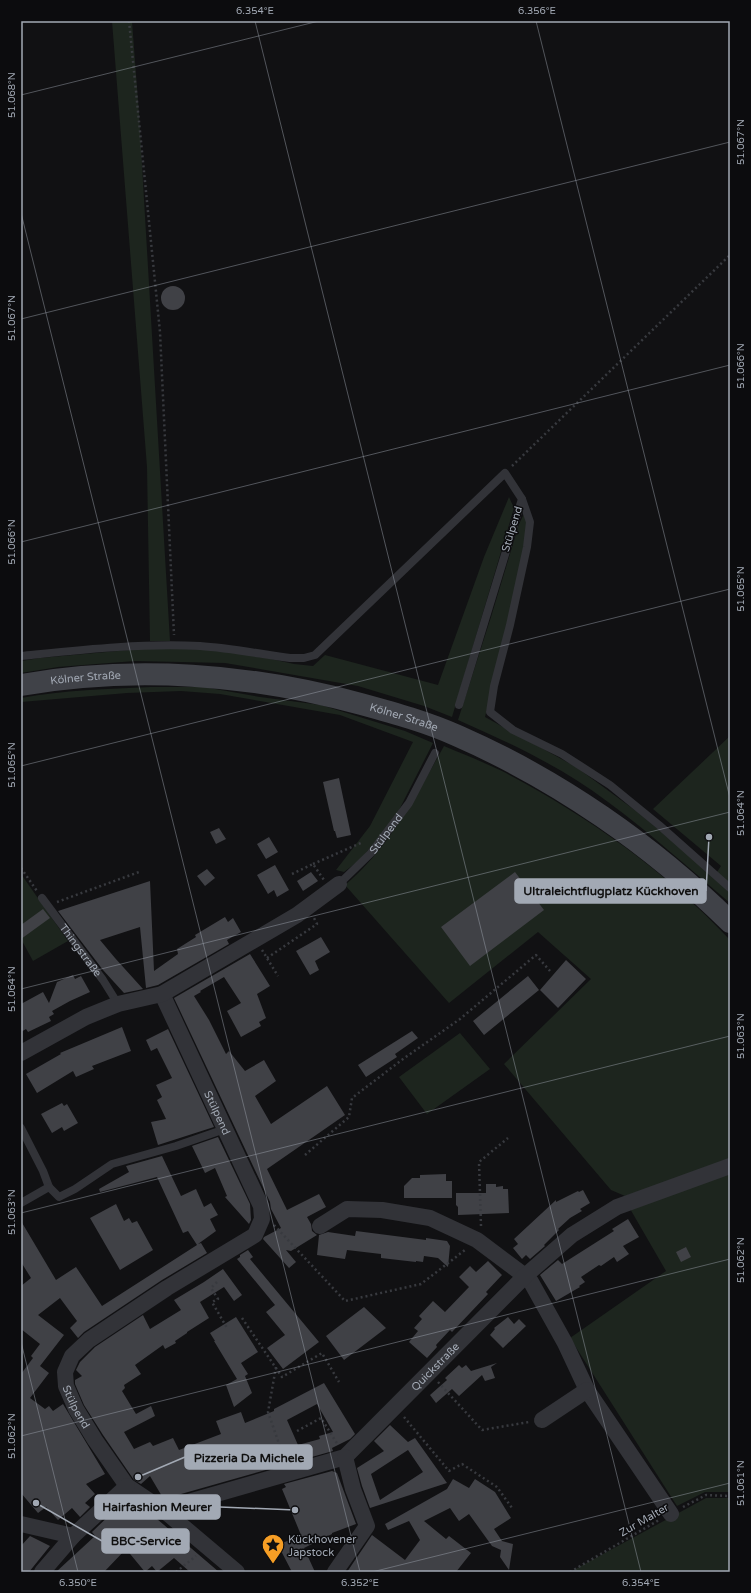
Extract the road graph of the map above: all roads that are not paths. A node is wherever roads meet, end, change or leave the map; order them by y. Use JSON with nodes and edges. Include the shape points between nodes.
{"nodes":[{"id":1,"x":522,"y":499,"type":"junction"},
{"id":2,"x":21,"y":656,"type":"edge"},
{"id":3,"x":21,"y":685,"type":"edge"},
{"id":4,"x":459,"y":705,"type":"dead end"},
{"id":5,"x":435,"y":753,"type":"dead end"},
{"id":6,"x":335,"y":887,"type":"joint"},
{"id":7,"x":730,"y":888,"type":"edge"},
{"id":8,"x":42,"y":898,"type":"road end"},
{"id":9,"x":730,"y":922,"type":"edge"},
{"id":10,"x":162,"y":994,"type":"junction"},
{"id":11,"x":118,"y":1004,"type":"junction"},
{"id":12,"x":21,"y":1053,"type":"edge"},
{"id":13,"x":21,"y":1128,"type":"edge"},
{"id":14,"x":225,"y":1129,"type":"junction"},
{"id":15,"x":730,"y":1166,"type":"edge"},
{"id":16,"x":50,"y":1187,"type":"junction"},
{"id":17,"x":21,"y":1204,"type":"edge"},
{"id":18,"x":320,"y":1226,"type":"dead end"},
{"id":19,"x":525,"y":1276,"type":"junction"},
{"id":20,"x":587,"y":1390,"type":"junction"},
{"id":21,"x":542,"y":1420,"type":"road end"},
{"id":22,"x":345,"y":1457,"type":"junction"},
{"id":23,"x":127,"y":1486,"type":"junction"},
{"id":24,"x":167,"y":1514,"type":"junction"},
{"id":25,"x":671,"y":1514,"type":"road end"},
{"id":26,"x":21,"y":1524,"type":"edge"},
{"id":27,"x":73,"y":1536,"type":"junction"},
{"id":28,"x":42,"y":1572,"type":"edge"},
{"id":29,"x":237,"y":1572,"type":"edge"},
{"id":30,"x":335,"y":1572,"type":"edge"}],
"edges":[{"from":1,"to":2,"type":"lane","name":"Stülpend","via":[[505,473],[315,654],[304,658],[201,646],[114,647]]},
{"from":1,"to":4,"type":"lane","name":"Stülpend"},
{"from":1,"to":7,"type":"lane","via":[[530,522],[527,547],[490,712],[513,730],[562,754],[610,785]]},
{"from":3,"to":9,"type":"main road","name":"Kölner Straße","via":[[97,675],[218,677],[317,693],[413,719],[463,738],[560,789],[655,855]]},
{"from":5,"to":6,"type":"lane","name":"Stülpend","via":[[409,803],[371,853]]},
{"from":6,"to":10,"type":"street","name":"Stülpend","via":[[256,939]]},
{"from":8,"to":11,"type":"lane","name":"Thingstraße"},
{"from":10,"to":11,"type":"street"},
{"from":10,"to":14,"type":"street","name":"Stülpend"},
{"from":11,"to":12,"type":"street","via":[[86,1016]]},
{"from":13,"to":16,"type":"lane"},
{"from":14,"to":16,"type":"lane","via":[[112,1164],[59,1197]]},
{"from":14,"to":23,"type":"street","name":"Stülpend","via":[[261,1206],[262,1219],[255,1235],[89,1340],[72,1356],[65,1372],[66,1386],[76,1409],[94,1440]]},
{"from":15,"to":19,"type":"street","name":"Quickstraße","via":[[617,1207],[572,1235]]},
{"from":16,"to":17,"type":"lane"},
{"from":18,"to":19,"type":"street","via":[[347,1209],[382,1210],[430,1218],[477,1240]]},
{"from":19,"to":20,"type":"street","via":[[566,1343]]},
{"from":19,"to":22,"type":"street","name":"Quickstraße"},
{"from":20,"to":21,"type":"street"},
{"from":20,"to":25,"type":"street"},
{"from":22,"to":24,"type":"street","via":[[178,1505]]},
{"from":22,"to":30,"type":"street","via":[[353,1489],[367,1526]]},
{"from":23,"to":24,"type":"street","name":"Stülpend"},
{"from":23,"to":27,"type":"street"},
{"from":24,"to":29,"type":"street","name":"Stülpend"},
{"from":26,"to":27,"type":"street"},
{"from":27,"to":28,"type":"street"}]}
